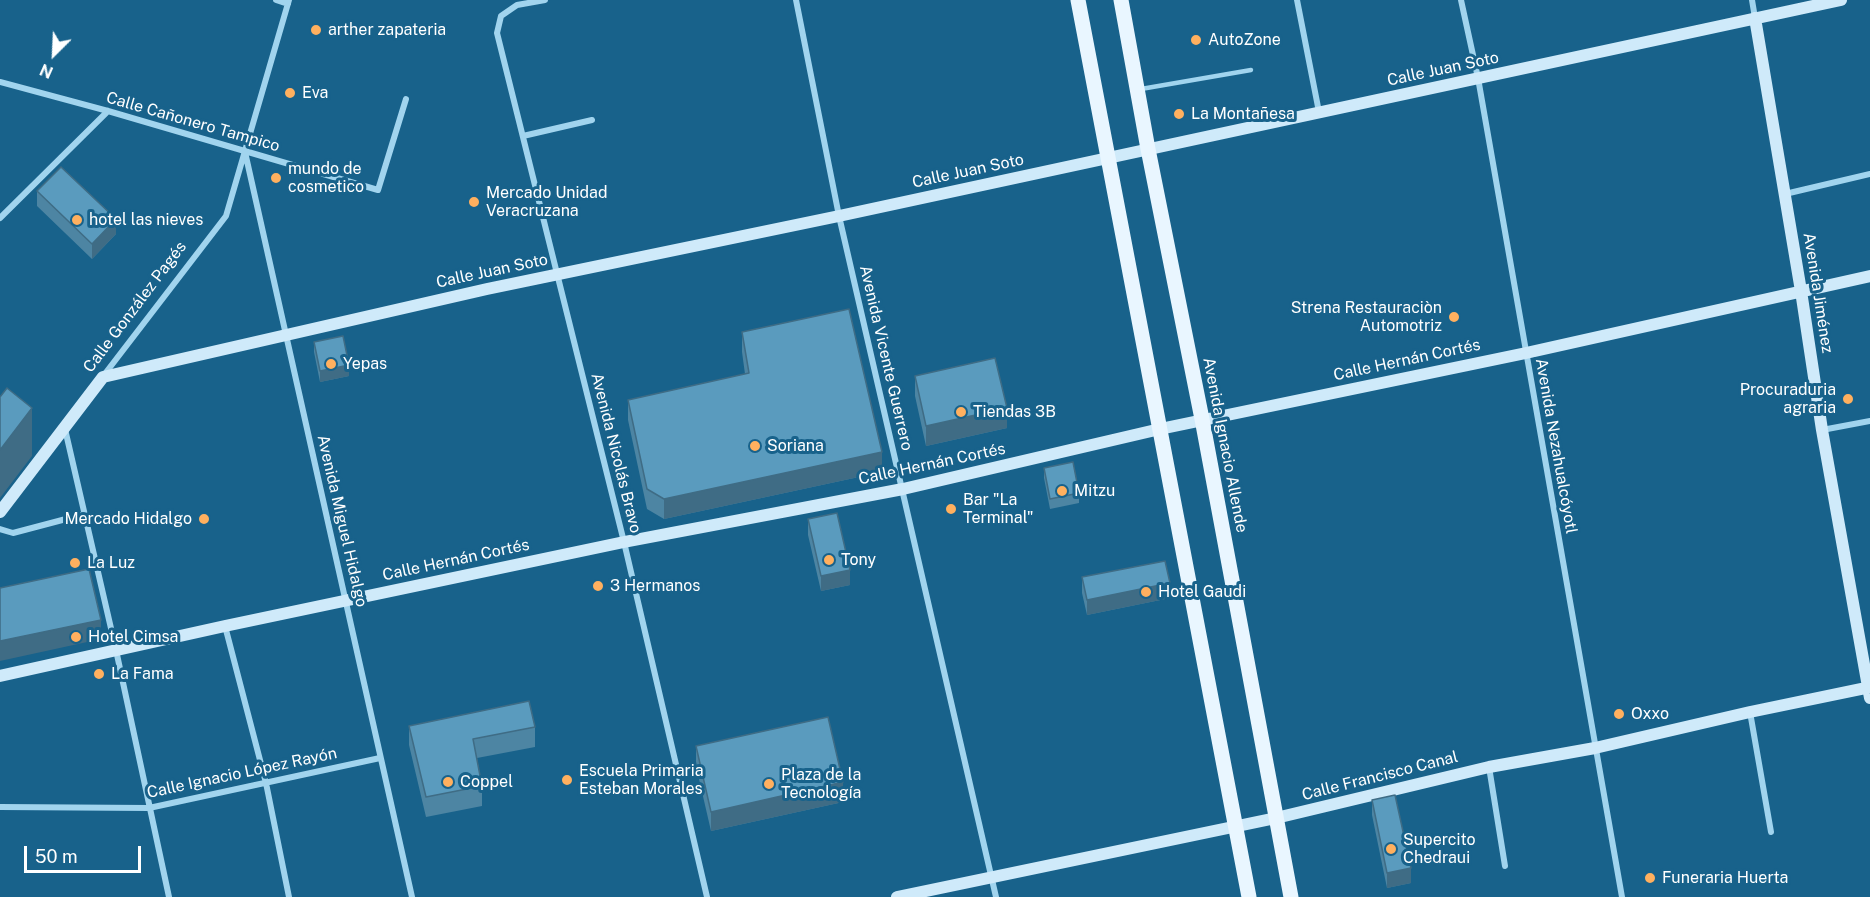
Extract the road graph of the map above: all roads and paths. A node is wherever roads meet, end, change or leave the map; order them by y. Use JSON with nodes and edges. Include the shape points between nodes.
{"nodes":[{"id":1,"x":276,"y":0,"type":"edge"},
{"id":2,"x":545,"y":0,"type":"edge"},
{"id":3,"x":796,"y":0,"type":"edge"},
{"id":4,"x":1078,"y":0,"type":"edge"},
{"id":5,"x":1121,"y":0,"type":"edge"},
{"id":6,"x":1297,"y":0,"type":"edge"},
{"id":7,"x":1461,"y":0,"type":"edge"},
{"id":8,"x":1752,"y":0,"type":"edge"},
{"id":9,"x":1840,"y":0,"type":"edge"},
{"id":10,"x":288,"y":2,"type":"edge"},
{"id":11,"x":1755,"y":18,"type":"junction"},
{"id":12,"x":1251,"y":70,"type":"dead end"},
{"id":13,"x":1478,"y":78,"type":"junction"},
{"id":14,"x":0,"y":82,"type":"edge"},
{"id":15,"x":1137,"y":90,"type":"junction"},
{"id":16,"x":406,"y":99,"type":"dead end"},
{"id":17,"x":108,"y":111,"type":"junction"},
{"id":18,"x":1319,"y":112,"type":"junction"},
{"id":19,"x":592,"y":120,"type":"dead end"},
{"id":20,"x":523,"y":136,"type":"junction"},
{"id":21,"x":1148,"y":149,"type":"junction"},
{"id":22,"x":245,"y":152,"type":"junction"},
{"id":23,"x":1109,"y":157,"type":"junction"},
{"id":24,"x":1870,"y":174,"type":"edge"},
{"id":25,"x":1785,"y":194,"type":"junction"},
{"id":26,"x":839,"y":216,"type":"junction"},
{"id":27,"x":0,"y":218,"type":"edge"},
{"id":28,"x":558,"y":274,"type":"junction"},
{"id":29,"x":1870,"y":276,"type":"edge"},
{"id":30,"x":1801,"y":291,"type":"junction"},
{"id":31,"x":286,"y":333,"type":"junction"},
{"id":32,"x":1526,"y":353,"type":"junction"},
{"id":33,"x":103,"y":377,"type":"junction"},
{"id":34,"x":1202,"y":420,"type":"junction"},
{"id":35,"x":1870,"y":421,"type":"edge"},
{"id":36,"x":65,"y":428,"type":"junction"},
{"id":37,"x":1160,"y":429,"type":"junction"},
{"id":38,"x":1822,"y":430,"type":"junction"},
{"id":39,"x":903,"y":489,"type":"junction"},
{"id":40,"x":0,"y":512,"type":"edge"},
{"id":41,"x":85,"y":514,"type":"junction"},
{"id":42,"x":0,"y":529,"type":"edge"},
{"id":43,"x":624,"y":542,"type":"junction"},
{"id":44,"x":99,"y":576,"type":"junction"},
{"id":45,"x":88,"y":578,"type":"edge"},
{"id":46,"x":346,"y":600,"type":"junction"},
{"id":47,"x":225,"y":626,"type":"junction"},
{"id":48,"x":116,"y":650,"type":"junction"},
{"id":49,"x":0,"y":676,"type":"edge"},
{"id":50,"x":1869,"y":691,"type":"edge"},
{"id":51,"x":1750,"y":712,"type":"junction"},
{"id":52,"x":1595,"y":748,"type":"junction"},
{"id":53,"x":380,"y":758,"type":"junction"},
{"id":54,"x":1489,"y":767,"type":"junction"},
{"id":55,"x":266,"y":783,"type":"junction"},
{"id":56,"x":0,"y":807,"type":"edge"},
{"id":57,"x":149,"y":808,"type":"junction"},
{"id":58,"x":1276,"y":818,"type":"junction"},
{"id":59,"x":1235,"y":826,"type":"junction"},
{"id":60,"x":1771,"y":832,"type":"dead end"},
{"id":61,"x":1505,"y":866,"type":"dead end"},
{"id":62,"x":992,"y":878,"type":"junction"},
{"id":63,"x":169,"y":897,"type":"edge"},
{"id":64,"x":289,"y":897,"type":"edge"},
{"id":65,"x":412,"y":897,"type":"edge"},
{"id":66,"x":707,"y":897,"type":"edge"},
{"id":67,"x":897,"y":897,"type":"edge"},
{"id":68,"x":996,"y":897,"type":"edge"},
{"id":69,"x":1249,"y":897,"type":"edge"},
{"id":70,"x":1291,"y":897,"type":"edge"},
{"id":71,"x":1622,"y":897,"type":"edge"}],
"edges":[{"from":1,"to":10,"type":"street"},
{"from":2,"to":20,"type":"street","name":"Avenida Nicolás Bravo","via":[[517,5],[501,16],[498,33]]},
{"from":3,"to":26,"type":"street","name":"Avenida Vicente Guerrero"},
{"from":4,"to":23,"type":"main road"},
{"from":5,"to":15,"type":"main road","name":"Avenida Ignacio Allende"},
{"from":6,"to":18,"type":"street"},
{"from":7,"to":13,"type":"street","name":"Avenida Nezahualcóyotl"},
{"from":8,"to":11,"type":"street","name":"Avenida Jiménez"},
{"from":9,"to":11,"type":"street","name":"Calle Juan Soto"},
{"from":10,"to":22,"type":"street","name":"Calle González Pagés"},
{"from":11,"to":13,"type":"street","name":"Calle Juan Soto"},
{"from":11,"to":25,"type":"street","name":"Avenida Jiménez"},
{"from":12,"to":15,"type":"lane"},
{"from":13,"to":18,"type":"street","name":"Calle Juan Soto"},
{"from":13,"to":32,"type":"street","name":"Avenida Nezahualcóyotl"},
{"from":14,"to":17,"type":"street","name":"Calle Cañonero Tampico"},
{"from":15,"to":21,"type":"main road","name":"Avenida Ignacio Allende"},
{"from":16,"to":22,"type":"street","name":"Calle Cañonero Tampico","via":[[378,190]]},
{"from":17,"to":22,"type":"street","name":"Calle Cañonero Tampico"},
{"from":17,"to":27,"type":"street"},
{"from":18,"to":21,"type":"street","name":"Calle Juan Soto"},
{"from":19,"to":20,"type":"street"},
{"from":20,"to":28,"type":"street","name":"Avenida Nicolás Bravo"},
{"from":21,"to":23,"type":"street","name":"Calle Juan Soto"},
{"from":21,"to":34,"type":"main road","name":"Avenida Ignacio Allende"},
{"from":22,"to":31,"type":"street","name":"Avenida Miguel Hidalgo"},
{"from":22,"to":33,"type":"street","name":"Calle González Pagés","via":[[226,216]]},
{"from":23,"to":26,"type":"street","name":"Calle Juan Soto"},
{"from":23,"to":37,"type":"main road"},
{"from":24,"to":25,"type":"street"},
{"from":25,"to":30,"type":"street","name":"Avenida Jiménez"},
{"from":26,"to":28,"type":"street","name":"Calle Juan Soto"},
{"from":26,"to":39,"type":"street","name":"Avenida Vicente Guerrero"},
{"from":28,"to":31,"type":"street","name":"Calle Juan Soto"},
{"from":28,"to":43,"type":"street","name":"Avenida Nicolás Bravo"},
{"from":29,"to":30,"type":"street","name":"Calle Hernán Cortés"},
{"from":30,"to":32,"type":"street","name":"Calle Hernán Cortés"},
{"from":30,"to":38,"type":"street","name":"Avenida Jiménez"},
{"from":31,"to":33,"type":"street","name":"Calle Juan Soto"},
{"from":31,"to":46,"type":"street","name":"Avenida Miguel Hidalgo"},
{"from":32,"to":34,"type":"street","name":"Calle Hernán Cortés"},
{"from":32,"to":52,"type":"street","name":"Avenida Nezahualcóyotl"},
{"from":33,"to":36,"type":"street","name":"Calle González Pagés"},
{"from":34,"to":37,"type":"street","name":"Calle Hernán Cortés"},
{"from":34,"to":58,"type":"main road","name":"Avenida Ignacio Allende"},
{"from":35,"to":38,"type":"street"},
{"from":36,"to":40,"type":"street","name":"Calle González Pagés"},
{"from":36,"to":41,"type":"street"},
{"from":37,"to":39,"type":"street","name":"Calle Hernán Cortés"},
{"from":37,"to":59,"type":"main road"},
{"from":38,"to":50,"type":"street","name":"Avenida Jiménez"},
{"from":39,"to":43,"type":"street","name":"Calle Hernán Cortés"},
{"from":39,"to":62,"type":"street","name":"Avenida Vicente Guerrero"},
{"from":41,"to":42,"type":"street","via":[[14,533]]},
{"from":41,"to":44,"type":"street"},
{"from":43,"to":46,"type":"street","name":"Calle Hernán Cortés"},
{"from":43,"to":66,"type":"street","name":"Avenida Nicolás Bravo"},
{"from":44,"to":45,"type":"street"},
{"from":44,"to":48,"type":"street"},
{"from":46,"to":47,"type":"street","name":"Calle Hernán Cortés"},
{"from":46,"to":53,"type":"street","name":"Avenida Miguel Hidalgo"},
{"from":47,"to":48,"type":"street","name":"Calle Hernán Cortés"},
{"from":47,"to":55,"type":"street"},
{"from":48,"to":49,"type":"street","name":"Calle Hernán Cortés"},
{"from":48,"to":57,"type":"street"},
{"from":50,"to":51,"type":"street","name":"Calle Francisco Canal"},
{"from":51,"to":52,"type":"street","name":"Calle Francisco Canal"},
{"from":51,"to":60,"type":"street"},
{"from":52,"to":54,"type":"street","name":"Calle Francisco Canal"},
{"from":52,"to":71,"type":"street","name":"Avenida Nezahualcóyotl"},
{"from":53,"to":55,"type":"street","name":"Calle Ignacio López Rayón"},
{"from":53,"to":65,"type":"street","name":"Avenida Miguel Hidalgo"},
{"from":54,"to":58,"type":"street","name":"Calle Francisco Canal"},
{"from":54,"to":61,"type":"street"},
{"from":55,"to":57,"type":"street","name":"Calle Ignacio López Rayón"},
{"from":55,"to":64,"type":"street"},
{"from":56,"to":57,"type":"street","name":"Calle Ignacio López Rayón"},
{"from":57,"to":63,"type":"street"},
{"from":58,"to":59,"type":"street","name":"Calle Francisco Canal"},
{"from":58,"to":70,"type":"main road","name":"Avenida Ignacio Allende"},
{"from":59,"to":62,"type":"street","name":"Calle Francisco Canal"},
{"from":59,"to":69,"type":"main road"},
{"from":62,"to":67,"type":"street","name":"Calle Francisco Canal"},
{"from":62,"to":68,"type":"street","name":"Avenida Vicente Guerrero"}]}
